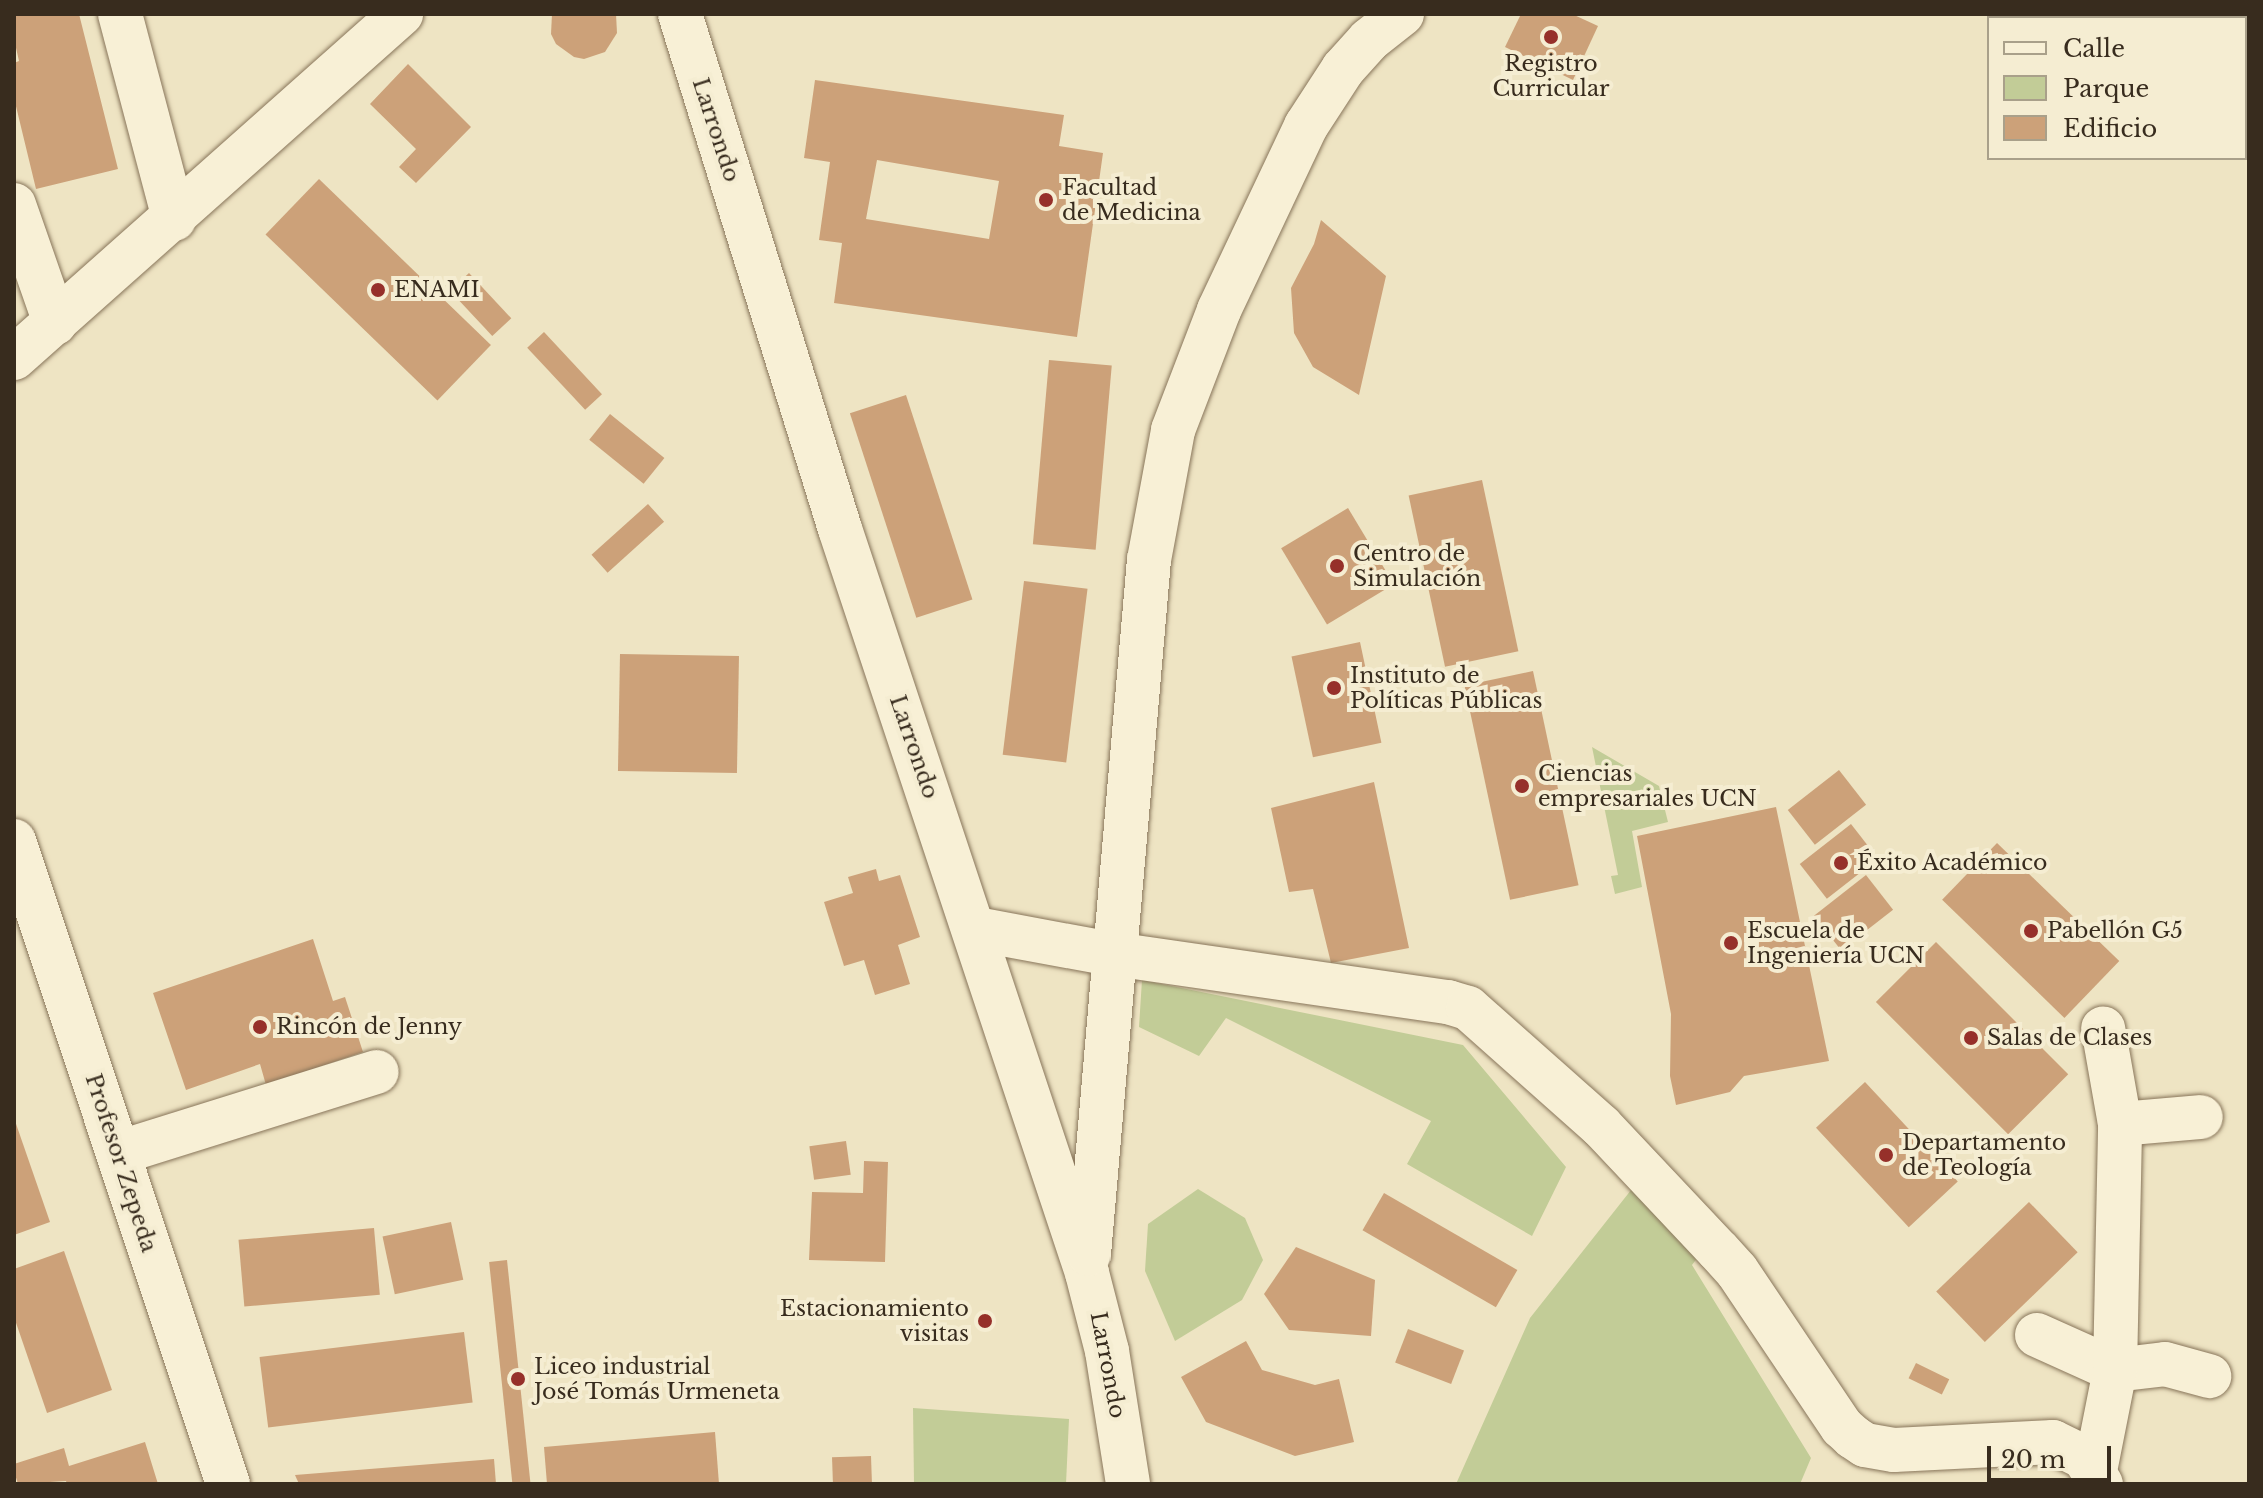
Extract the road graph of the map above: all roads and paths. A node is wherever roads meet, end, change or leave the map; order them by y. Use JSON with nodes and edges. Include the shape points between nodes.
{"nodes":[{"id":1,"x":120,"y":14,"type":"edge"},
{"id":2,"x":401,"y":14,"type":"edge"},
{"id":3,"x":680,"y":14,"type":"edge"},
{"id":4,"x":1402,"y":14,"type":"edge"},
{"id":5,"x":14,"y":205,"type":"edge"},
{"id":6,"x":174,"y":219,"type":"junction"},
{"id":7,"x":55,"y":323,"type":"junction"},
{"id":8,"x":14,"y":358,"type":"edge"},
{"id":9,"x":14,"y":841,"type":"edge"},
{"id":10,"x":976,"y":929,"type":"junction"},
{"id":11,"x":1115,"y":954,"type":"junction"},
{"id":12,"x":2103,"y":1028,"type":"dead end"},
{"id":13,"x":377,"y":1072,"type":"dead end"},
{"id":14,"x":2201,"y":1117,"type":"dead end"},
{"id":15,"x":2120,"y":1124,"type":"junction"},
{"id":16,"x":118,"y":1153,"type":"junction"},
{"id":17,"x":1087,"y":1273,"type":"junction"},
{"id":18,"x":2037,"y":1335,"type":"dead end"},
{"id":19,"x":2115,"y":1370,"type":"junction"},
{"id":20,"x":2209,"y":1376,"type":"dead end"},
{"id":21,"x":2098,"y":1478,"type":"edge"},
{"id":22,"x":228,"y":1484,"type":"edge"},
{"id":23,"x":1128,"y":1484,"type":"edge"}],
"edges":[{"from":1,"to":6,"type":"street"},
{"from":2,"to":6,"type":"street"},
{"from":3,"to":10,"type":"street","name":"Larrondo","via":[[840,529]]},
{"from":4,"to":11,"type":"street","via":[[1343,69],[1306,126],[1214,321],[1173,430],[1149,560]]},
{"from":5,"to":7,"type":"street"},
{"from":6,"to":7,"type":"street"},
{"from":7,"to":8,"type":"street"},
{"from":9,"to":16,"type":"street","name":"Profesor Zepeda"},
{"from":10,"to":11,"type":"street"},
{"from":10,"to":17,"type":"street","name":"Larrondo"},
{"from":11,"to":17,"type":"street"},
{"from":11,"to":21,"type":"street","via":[[1468,1008],[1752,1265],[1842,1427],[1865,1445],[1894,1450],[2053,1442],[2076,1452]]},
{"from":12,"to":15,"type":"street"},
{"from":13,"to":16,"type":"street"},
{"from":14,"to":15,"type":"street"},
{"from":15,"to":19,"type":"street"},
{"from":16,"to":22,"type":"street","name":"Profesor Zepeda"},
{"from":17,"to":23,"type":"street","name":"Larrondo","via":[[1107,1351]]},
{"from":18,"to":19,"type":"street"},
{"from":19,"to":20,"type":"street","via":[[2165,1364]]},
{"from":19,"to":21,"type":"street"}]}
